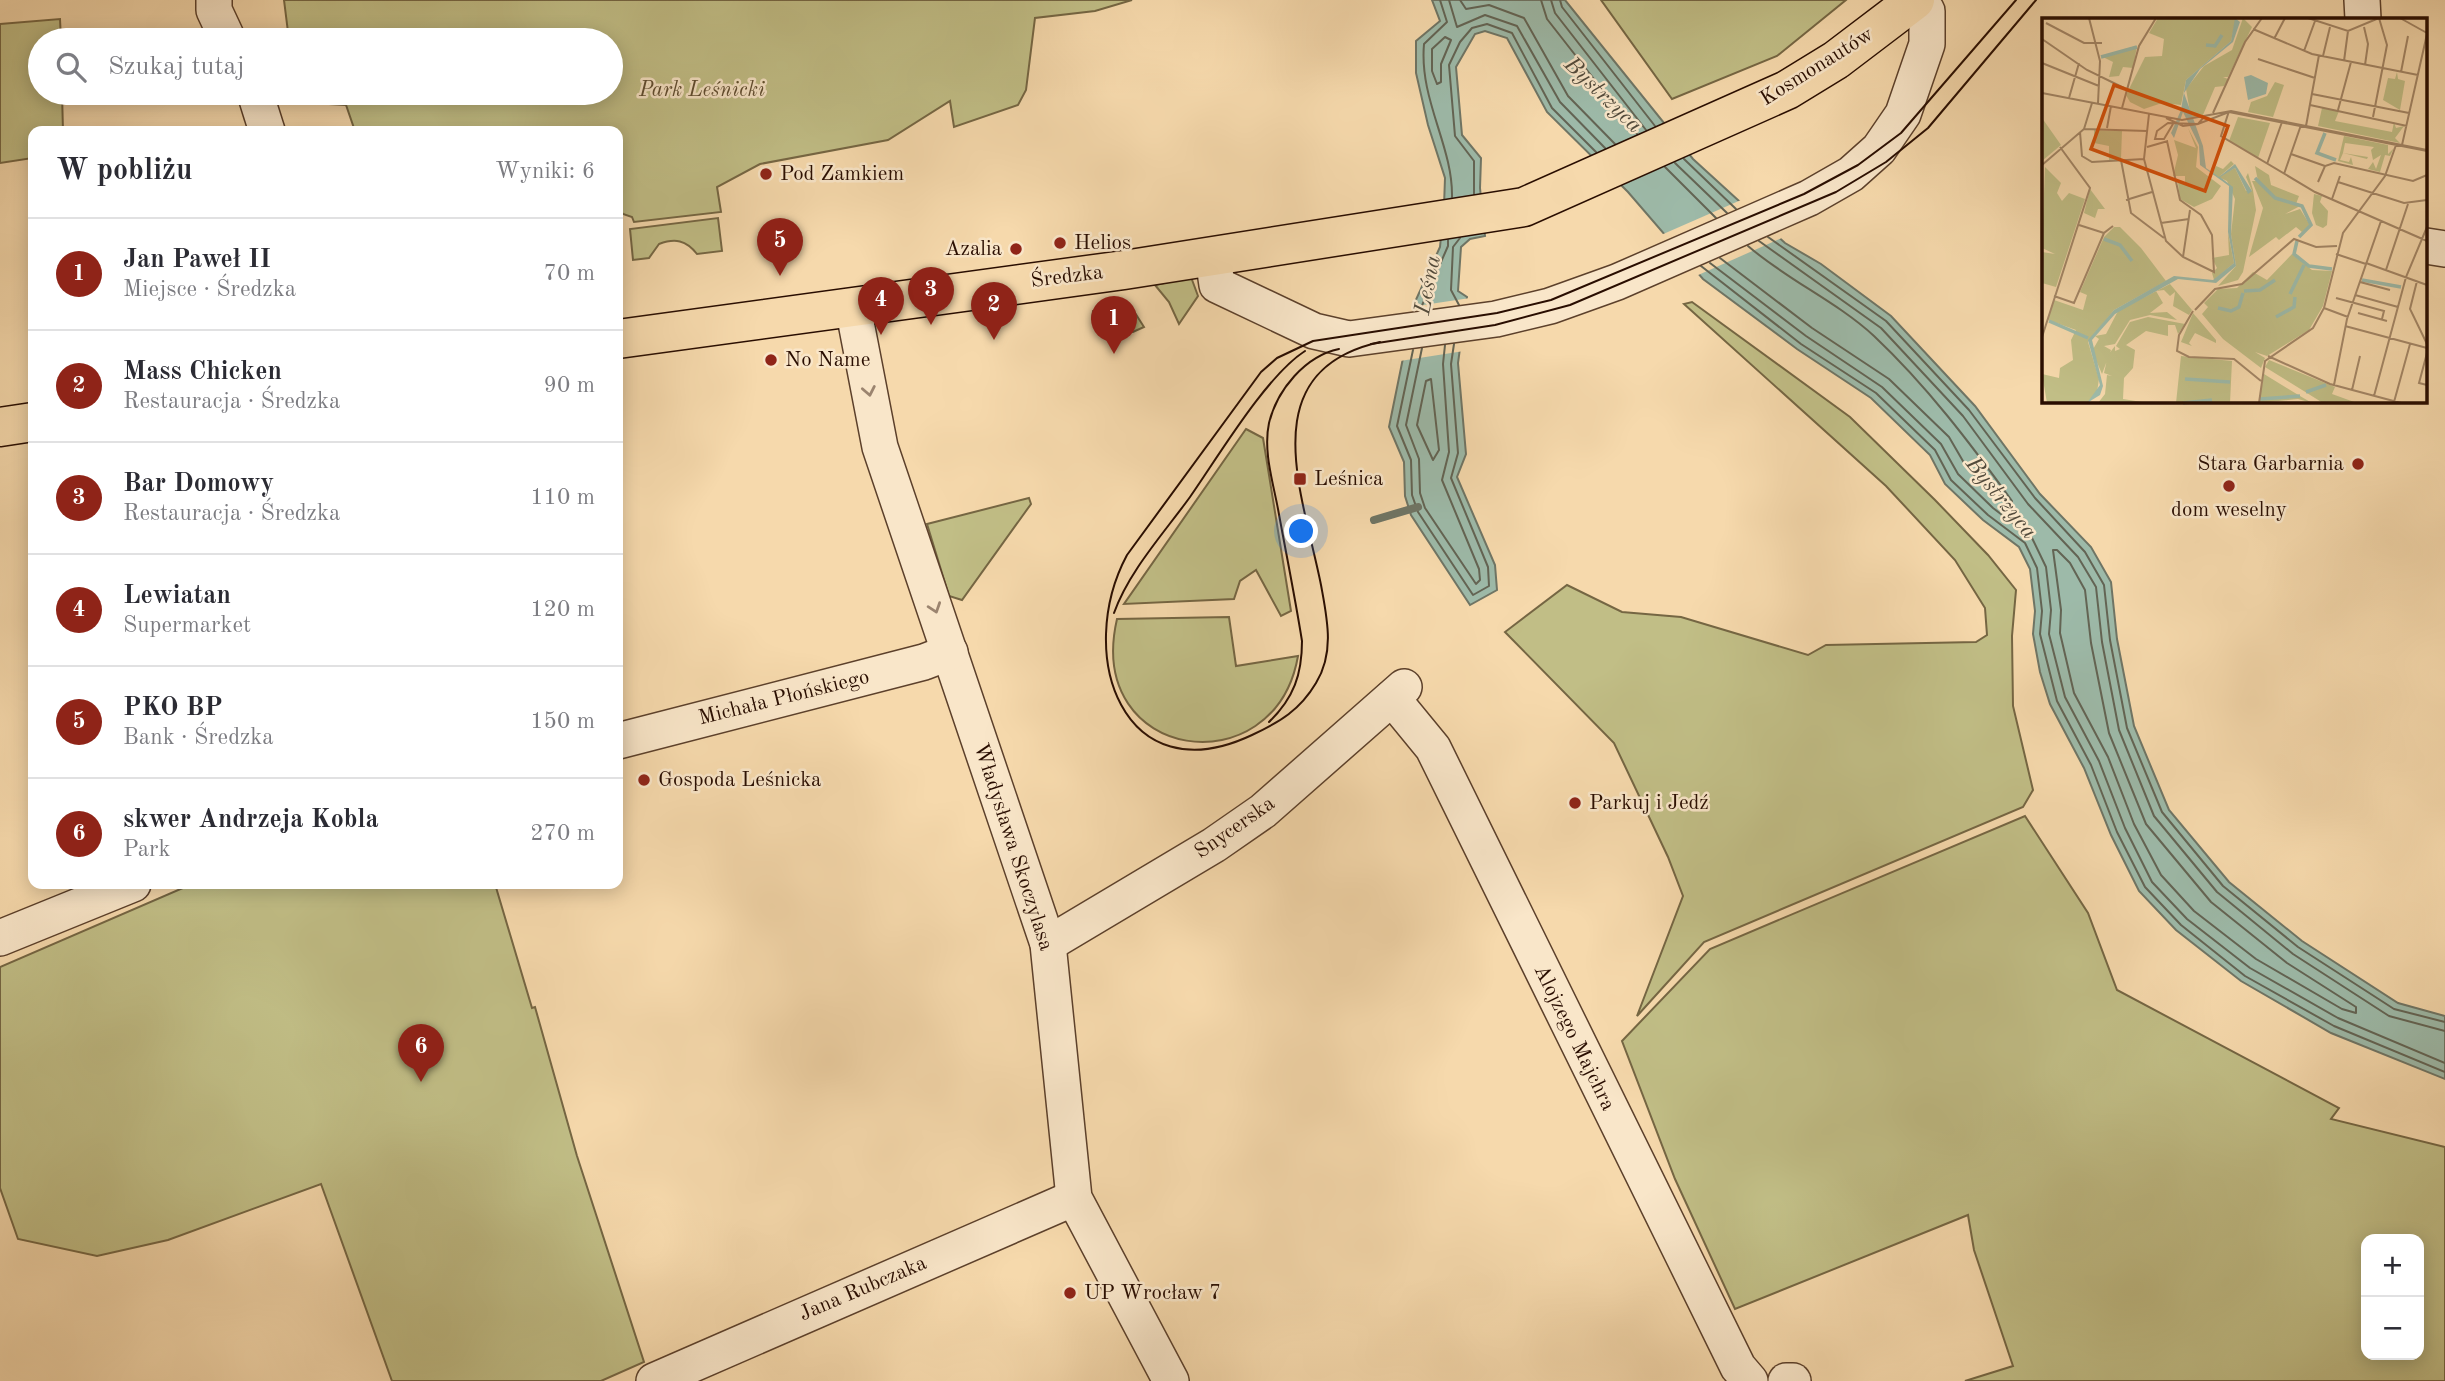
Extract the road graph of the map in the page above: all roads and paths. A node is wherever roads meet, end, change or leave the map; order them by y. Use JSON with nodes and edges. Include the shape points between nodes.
{"nodes":[{"id":1,"x":214,"y":0,"type":"edge"},
{"id":2,"x":1917,"y":0,"type":"edge"},
{"id":3,"x":2362,"y":0,"type":"edge"},
{"id":4,"x":2363,"y":18,"type":"edge"},
{"id":5,"x":222,"y":28,"type":"edge"},
{"id":6,"x":259,"y":105,"type":"edge"},
{"id":7,"x":265,"y":126,"type":"edge"},
{"id":8,"x":1547,"y":199,"type":"joint"},
{"id":9,"x":1215,"y":271,"type":"junction"},
{"id":10,"x":853,"y":307,"type":"junction"},
{"id":11,"x":623,"y":338,"type":"edge"},
{"id":12,"x":28,"y":423,"type":"edge"},
{"id":13,"x":0,"y":427,"type":"edge"},
{"id":14,"x":950,"y":652,"type":"junction"},
{"id":15,"x":1398,"y":693,"type":"joint"},
{"id":16,"x":623,"y":740,"type":"edge"},
{"id":17,"x":121,"y":889,"type":"edge"},
{"id":18,"x":0,"y":938,"type":"edge"},
{"id":19,"x":1048,"y":944,"type":"junction"},
{"id":20,"x":1074,"y":1198,"type":"junction"},
{"id":21,"x":656,"y":1380,"type":"edge"},
{"id":22,"x":1171,"y":1381,"type":"edge"},
{"id":23,"x":1751,"y":1381,"type":"edge"},
{"id":24,"x":1786,"y":1381,"type":"edge"},
{"id":25,"x":1793,"y":1381,"type":"edge"}],
"edges":[{"from":1,"to":5,"type":"street"},
{"from":2,"to":8,"type":"main road","name":"Kosmonautów","via":[[1836,60],[1752,107]]},
{"from":2,"to":9,"type":"street","via":[[1927,12],[1927,44],[1903,114],[1879,149],[1832,187],[1617,282],[1496,319],[1349,339],[1314,331]]},
{"from":3,"to":4,"type":"street"},
{"from":6,"to":7,"type":"street"},
{"from":8,"to":9,"type":"main road","name":"Średzka","via":[[1499,213],[1391,230]]},
{"from":9,"to":10,"type":"main road","name":"Średzka"},
{"from":10,"to":11,"type":"main road","name":"Średzka"},
{"from":10,"to":14,"type":"street","name":"Władysława Skoczylasa","one_way":true,"via":[[880,447]]},
{"from":12,"to":13,"type":"main road"},
{"from":14,"to":16,"type":"street","name":"Michała Płońskiego"},
{"from":14,"to":19,"type":"street","name":"Władysława Skoczylasa"},
{"from":15,"to":19,"type":"street","name":"Snycerska","via":[[1263,811]]},
{"from":15,"to":23,"type":"street","name":"Alojzego Majchra","via":[[1433,748],[1738,1367]]},
{"from":17,"to":18,"type":"street"},
{"from":19,"to":20,"type":"street","name":"Władysława Skoczylasa"},
{"from":20,"to":21,"type":"street","name":"Jana Rubczaka"},
{"from":20,"to":22,"type":"street","name":"Władysława Skoczylasa"},
{"from":24,"to":25,"type":"street"}]}
